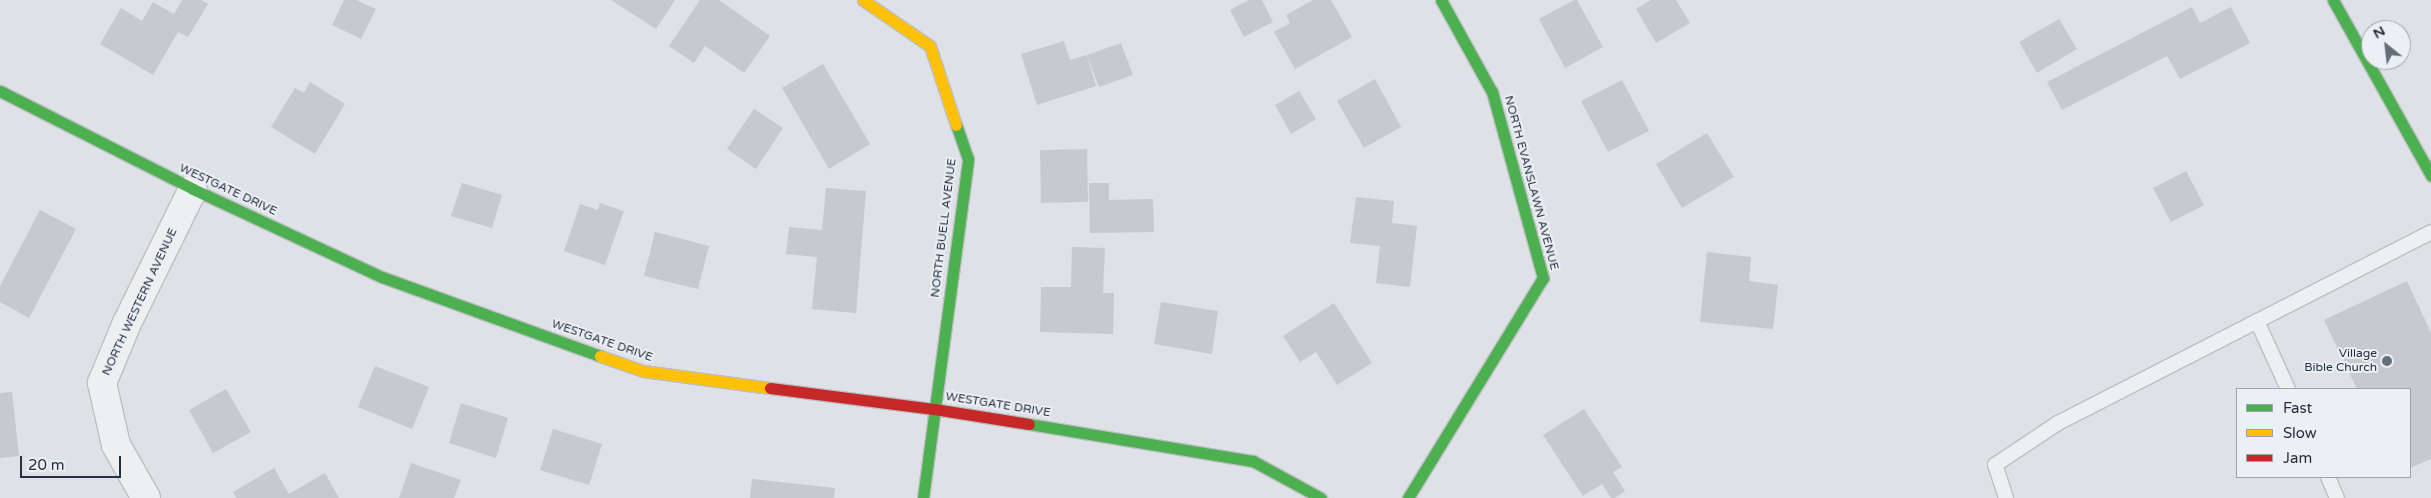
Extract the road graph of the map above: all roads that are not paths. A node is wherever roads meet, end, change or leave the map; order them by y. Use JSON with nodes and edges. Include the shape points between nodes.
{"nodes":[{"id":1,"x":863,"y":0,"type":"edge"},
{"id":2,"x":1441,"y":0,"type":"edge"},
{"id":3,"x":2333,"y":0,"type":"edge"},
{"id":4,"x":0,"y":91,"type":"edge"},
{"id":5,"x":2431,"y":175,"type":"edge"},
{"id":6,"x":193,"y":190,"type":"junction"},
{"id":7,"x":2431,"y":232,"type":"edge"},
{"id":8,"x":2257,"y":321,"type":"junction"},
{"id":9,"x":2288,"y":388,"type":"edge"},
{"id":10,"x":934,"y":409,"type":"junction"},
{"id":11,"x":2328,"y":478,"type":"edge"},
{"id":12,"x":146,"y":498,"type":"edge"},
{"id":13,"x":923,"y":498,"type":"edge"},
{"id":14,"x":1321,"y":498,"type":"edge"},
{"id":15,"x":1408,"y":498,"type":"edge"},
{"id":16,"x":2006,"y":498,"type":"edge"},
{"id":17,"x":2337,"y":498,"type":"edge"}],
"edges":[{"from":1,"to":10,"type":"street","name":"NORTH BUELL AVENUE","via":[[930,46],[968,159]]},
{"from":2,"to":15,"type":"street","name":"NORTH EVANSLAWN AVENUE","via":[[1492,92],[1543,278]]},
{"from":3,"to":5,"type":"street"},
{"from":4,"to":6,"type":"street","name":"WESTGATE DRIVE"},
{"from":6,"to":10,"type":"street","name":"WESTGATE DRIVE","via":[[382,278],[643,371]]},
{"from":6,"to":12,"type":"street","name":"NORTH WESTERN AVENUE","via":[[127,323],[102,383],[116,445]]},
{"from":7,"to":8,"type":"lane"},
{"from":8,"to":9,"type":"lane"},
{"from":8,"to":16,"type":"lane","via":[[2058,423],[1995,465]]},
{"from":10,"to":13,"type":"street","name":"NORTH BUELL AVENUE"},
{"from":10,"to":14,"type":"street","name":"WESTGATE DRIVE","via":[[1253,460]]},
{"from":11,"to":17,"type":"lane"}]}
